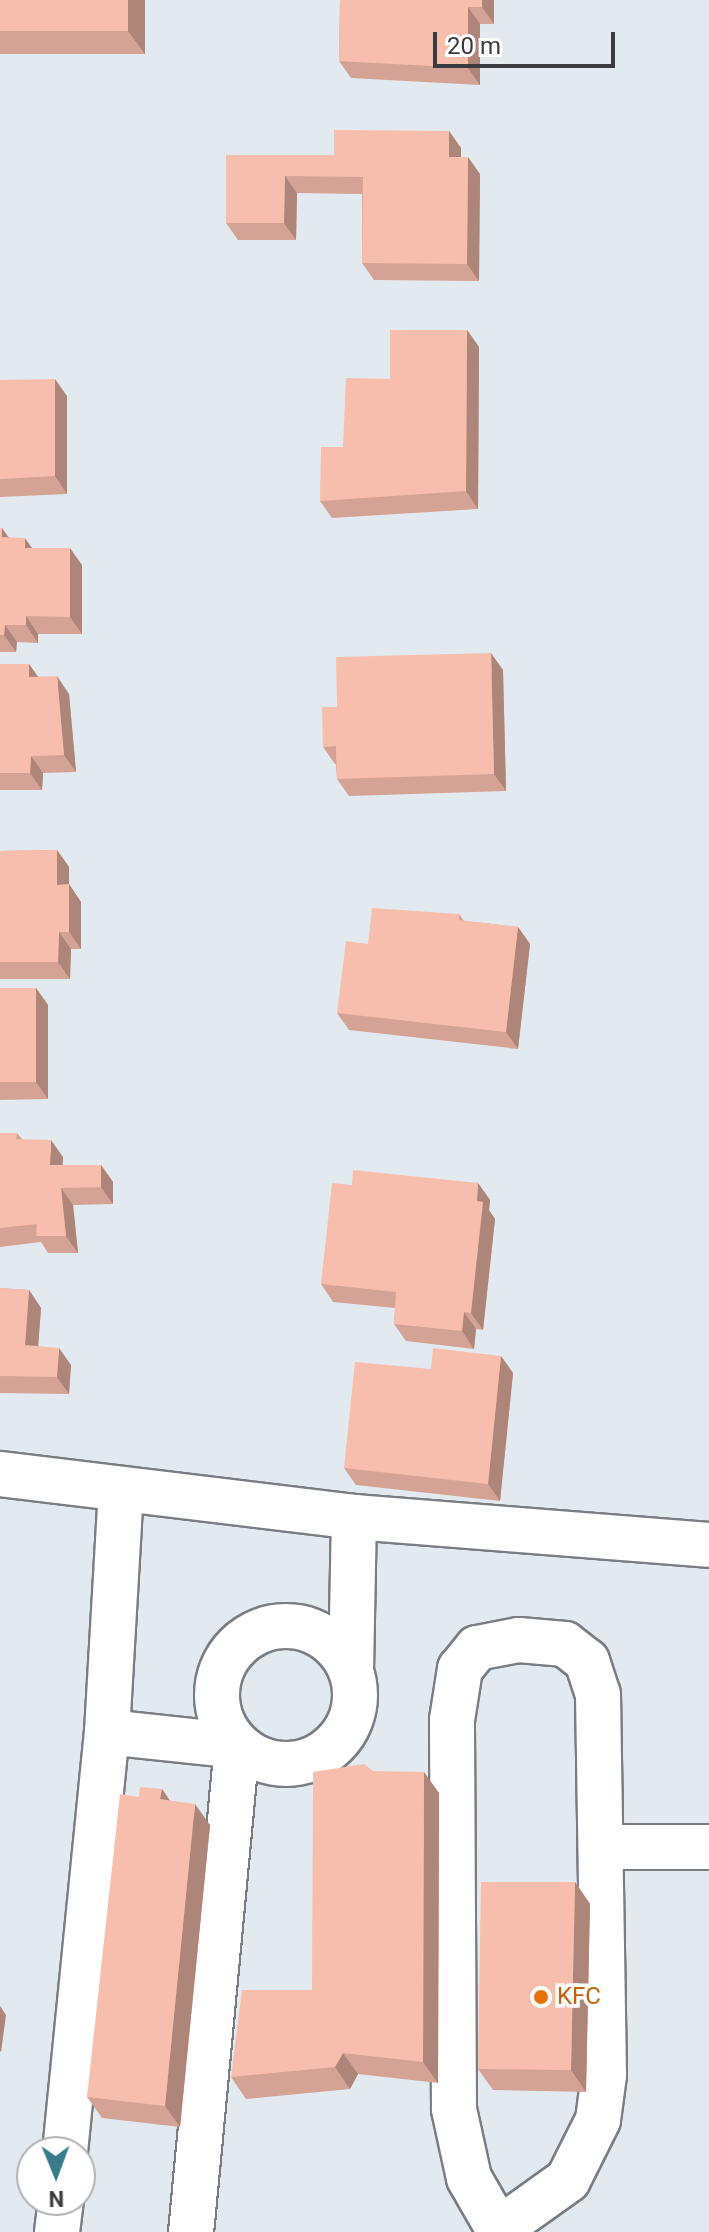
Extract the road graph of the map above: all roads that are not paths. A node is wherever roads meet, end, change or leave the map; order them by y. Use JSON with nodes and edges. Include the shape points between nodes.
{"nodes":[{"id":1,"x":0,"y":1474,"type":"edge"},
{"id":2,"x":121,"y":1489,"type":"junction"},
{"id":3,"x":354,"y":1517,"type":"junction"},
{"id":4,"x":709,"y":1545,"type":"edge"},
{"id":5,"x":351,"y":1671,"type":"junction"},
{"id":6,"x":107,"y":1732,"type":"junction"},
{"id":7,"x":237,"y":1746,"type":"junction"},
{"id":8,"x":603,"y":1847,"type":"junction"},
{"id":9,"x":709,"y":1847,"type":"edge"},
{"id":10,"x":67,"y":2136,"type":"edge"},
{"id":11,"x":500,"y":2230,"type":"edge"},
{"id":12,"x":191,"y":2232,"type":"edge"}],
"edges":[{"from":1,"to":2,"type":"lane"},
{"from":2,"to":3,"type":"lane"},
{"from":2,"to":6,"type":"lane"},
{"from":3,"to":4,"type":"lane"},
{"from":3,"to":5,"type":"lane"},
{"from":5,"to":7,"type":"lane","via":[[352,1717],[324,1754],[278,1764]]},
{"from":5,"to":7,"type":"lane","via":[[323,1635],[279,1626],[258,1631],[239,1644],[217,1682],[223,1726]]},
{"from":6,"to":7,"type":"lane"},
{"from":6,"to":10,"type":"lane"},
{"from":7,"to":12,"type":"lane"},
{"from":8,"to":9,"type":"lane"},
{"from":8,"to":11,"type":"lane","via":[[604,2075],[598,2120],[568,2180]]},
{"from":8,"to":11,"type":"lane","via":[[598,1694],[587,1661],[565,1644],[519,1640],[477,1648],[460,1669],[452,1720],[454,2109],[469,2178]]}]}
